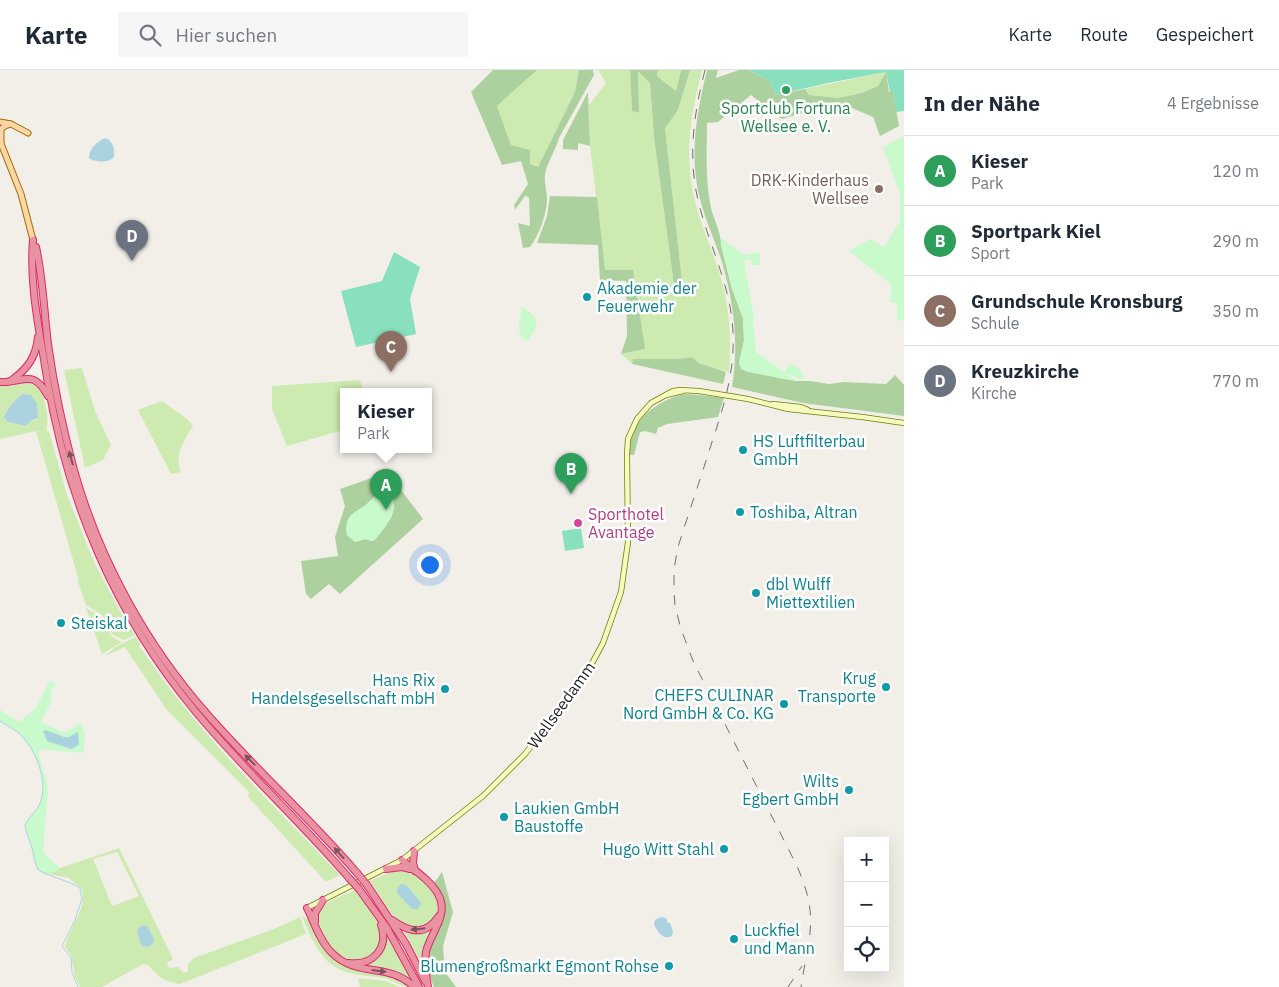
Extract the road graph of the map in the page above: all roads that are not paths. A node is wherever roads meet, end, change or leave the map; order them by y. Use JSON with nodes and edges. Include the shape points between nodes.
{"nodes":[{"id":1,"x":0,"y":122,"type":"edge"},
{"id":2,"x":11,"y":124,"type":"junction"},
{"id":3,"x":28,"y":133,"type":"dead end"},
{"id":4,"x":0,"y":142,"type":"edge"},
{"id":5,"x":33,"y":240,"type":"junction"},
{"id":6,"x":39,"y":326,"type":"junction"},
{"id":7,"x":12,"y":380,"type":"junction"},
{"id":8,"x":0,"y":382,"type":"edge"},
{"id":9,"x":51,"y":401,"type":"junction"},
{"id":10,"x":904,"y":423,"type":"edge"},
{"id":11,"x":414,"y":851,"type":"junction"},
{"id":12,"x":402,"y":860,"type":"junction"},
{"id":13,"x":386,"y":869,"type":"junction"},
{"id":14,"x":416,"y":872,"type":"junction"},
{"id":15,"x":323,"y":900,"type":"junction"},
{"id":16,"x":307,"y":908,"type":"joint"},
{"id":17,"x":442,"y":910,"type":"junction"},
{"id":18,"x":375,"y":911,"type":"junction"},
{"id":19,"x":390,"y":918,"type":"junction"},
{"id":20,"x":316,"y":925,"type":"junction"},
{"id":21,"x":341,"y":961,"type":"junction"},
{"id":22,"x":414,"y":987,"type":"edge"},
{"id":23,"x":419,"y":987,"type":"edge"},
{"id":24,"x":428,"y":987,"type":"edge"}],
"edges":[{"from":1,"to":2,"type":"main road"},
{"from":2,"to":3,"type":"main road"},
{"from":2,"to":4,"type":"main road","via":[[1,129]]},
{"from":4,"to":5,"type":"main road","via":[[14,174]]},
{"from":5,"to":6,"type":"highway"},
{"from":19,"to":5,"type":"highway","one_way":true,"bridge":true,"via":[[336,849],[269,781],[180,682],[117,580],[87,510],[64,433]]},
{"from":6,"to":7,"type":"highway","via":[[34,358]]},
{"from":6,"to":9,"type":"highway"},
{"from":7,"to":8,"type":"highway"},
{"from":7,"to":9,"type":"highway","via":[[29,378],[38,382]]},
{"from":9,"to":18,"type":"highway","bridge":true,"via":[[67,472],[89,534],[123,605],[147,645],[207,725],[315,838]]},
{"from":10,"to":11,"type":"main road","name":"Wellseedamm","via":[[788,409],[706,392],[684,391],[666,395],[643,410],[630,433],[627,450],[626,567],[610,627],[592,666],[556,716],[508,771],[483,796]]},
{"from":11,"to":12,"type":"main road","name":"Wellseedamm"},
{"from":11,"to":14,"type":"highway"},
{"from":12,"to":13,"type":"main road","name":"Wellseedamm"},
{"from":12,"to":14,"type":"highway"},
{"from":13,"to":14,"type":"highway","via":[[402,867]]},
{"from":13,"to":15,"type":"main road","name":"Wellseedamm"},
{"from":14,"to":17,"type":"highway","via":[[438,894]]},
{"from":15,"to":16,"type":"main road","name":"Wellseedamm"},
{"from":15,"to":20,"type":"highway","via":[[315,912]]},
{"from":16,"to":20,"type":"highway"},
{"from":17,"to":19,"type":"highway","one_way":true,"via":[[433,924],[419,931],[406,929]]},
{"from":17,"to":24,"type":"highway","via":[[426,953]]},
{"from":18,"to":21,"type":"highway","via":[[384,933],[378,954],[362,963]]},
{"from":18,"to":23,"type":"highway"},
{"from":19,"to":24,"type":"highway"},
{"from":20,"to":21,"type":"highway","via":[[326,946]]},
{"from":21,"to":22,"type":"highway","one_way":true,"via":[[354,968],[397,975]]}]}
